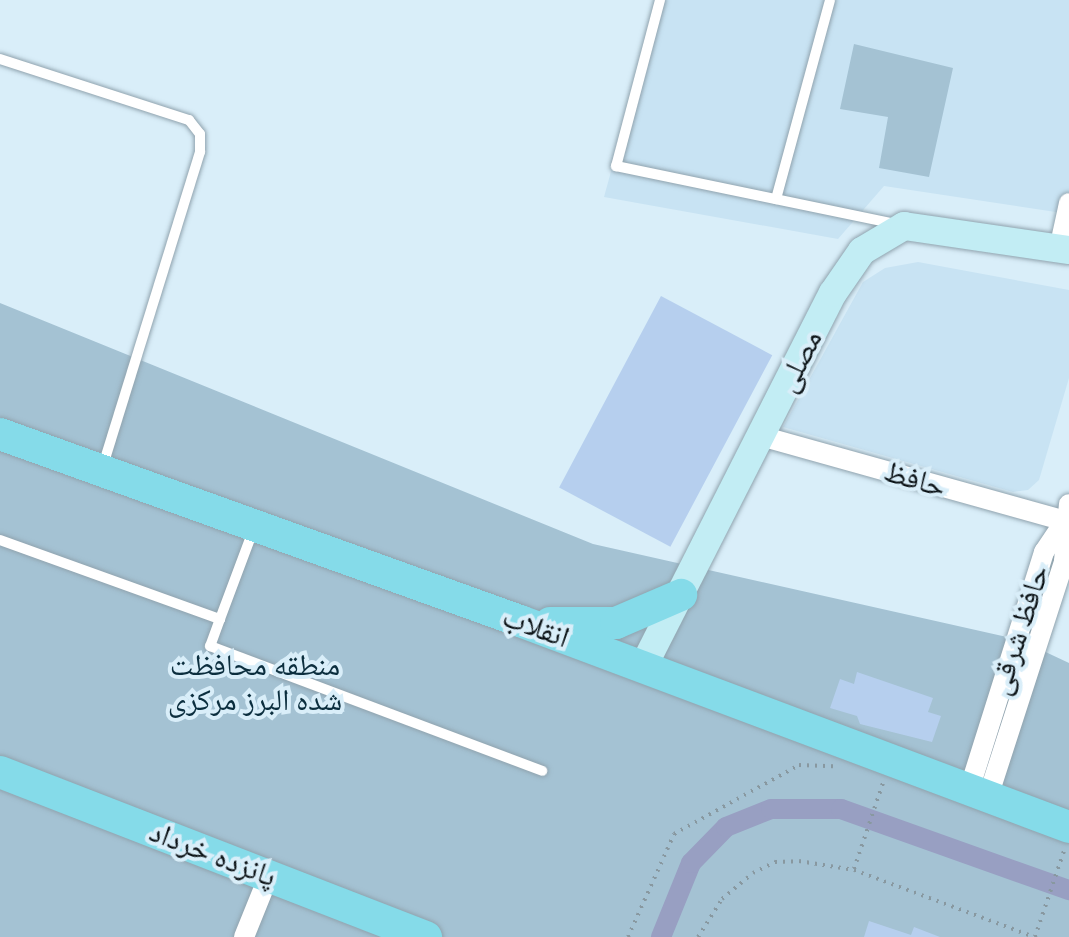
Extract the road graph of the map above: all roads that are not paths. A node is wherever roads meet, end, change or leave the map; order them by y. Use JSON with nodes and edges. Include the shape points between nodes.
{"nodes":[{"id":1,"x":660,"y":0,"type":"edge"},
{"id":2,"x":830,"y":0,"type":"edge"},
{"id":3,"x":0,"y":59,"type":"edge"},
{"id":4,"x":776,"y":199,"type":"junction"},
{"id":5,"x":1069,"y":203,"type":"edge"},
{"id":6,"x":904,"y":226,"type":"junction"},
{"id":7,"x":1064,"y":250,"type":"edge"},
{"id":8,"x":0,"y":434,"type":"edge"},
{"id":9,"x":761,"y":436,"type":"junction"},
{"id":10,"x":101,"y":471,"type":"junction"},
{"id":11,"x":1068,"y":515,"type":"edge"},
{"id":12,"x":255,"y":526,"type":"junction"},
{"id":13,"x":0,"y":540,"type":"edge"},
{"id":14,"x":681,"y":595,"type":"junction"},
{"id":15,"x":220,"y":619,"type":"junction"},
{"id":16,"x":520,"y":621,"type":"junction"},
{"id":17,"x":1013,"y":649,"type":"junction"},
{"id":18,"x":1034,"y":656,"type":"junction"},
{"id":19,"x":643,"y":667,"type":"junction"},
{"id":20,"x":542,"y":771,"type":"dead end"},
{"id":21,"x":0,"y":772,"type":"edge"},
{"id":22,"x":978,"y":793,"type":"junction"},
{"id":23,"x":1067,"y":836,"type":"edge"},
{"id":24,"x":269,"y":875,"type":"junction"},
{"id":25,"x":244,"y":937,"type":"edge"},
{"id":26,"x":426,"y":937,"type":"edge"}],
"edges":[{"from":1,"to":4,"type":"lane","via":[[616,166]]},
{"from":2,"to":4,"type":"lane"},
{"from":3,"to":10,"type":"lane","via":[[189,120],[200,134],[200,152]]},
{"from":4,"to":6,"type":"lane"},
{"from":5,"to":7,"type":"street"},
{"from":6,"to":7,"type":"street"},
{"from":6,"to":9,"type":"street","name":"مصلی","via":[[880,235],[846,272]]},
{"from":8,"to":10,"type":"main road","name":"انقلاب"},
{"from":9,"to":11,"type":"street","name":"حافظ"},
{"from":9,"to":14,"type":"street","name":"مصلی"},
{"from":10,"to":12,"type":"main road","name":"انقلاب"},
{"from":11,"to":17,"type":"street","name":"حافظ شرقی","via":[[1044,552]]},
{"from":11,"to":18,"type":"street","name":"حافظ شرقی","via":[[1064,561]]},
{"from":12,"to":15,"type":"lane"},
{"from":12,"to":16,"type":"main road","name":"انقلاب"},
{"from":13,"to":15,"type":"lane"},
{"from":14,"to":16,"type":"main road","via":[[616,623]]},
{"from":14,"to":19,"type":"street","name":"مصلی"},
{"from":15,"to":20,"type":"lane","via":[[210,646]]},
{"from":16,"to":19,"type":"main road","name":"انقلاب"},
{"from":17,"to":18,"type":"street"},
{"from":17,"to":22,"type":"street","name":"حافظ شرقی"},
{"from":18,"to":22,"type":"street","name":"حافظ شرقی"},
{"from":19,"to":22,"type":"main road","name":"انقلاب"},
{"from":21,"to":24,"type":"main road","name":"پانزده خرداد"},
{"from":22,"to":23,"type":"main road","name":"انقلاب"},
{"from":24,"to":25,"type":"street"},
{"from":24,"to":26,"type":"main road","name":"پانزده خرداد"}]}
